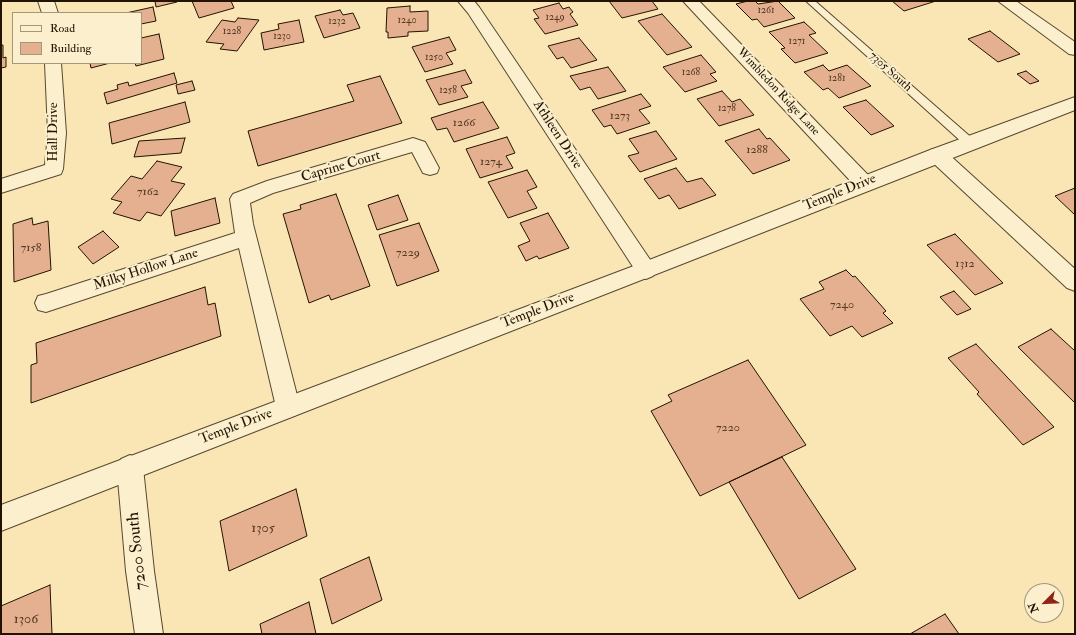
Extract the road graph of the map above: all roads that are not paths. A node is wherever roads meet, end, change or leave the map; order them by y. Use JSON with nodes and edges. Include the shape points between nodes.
{"nodes":[{"id":1,"x":46,"y":1,"type":"edge"},
{"id":2,"x":466,"y":1,"type":"edge"},
{"id":3,"x":691,"y":1,"type":"edge"},
{"id":4,"x":810,"y":1,"type":"edge"},
{"id":5,"x":1006,"y":1,"type":"edge"},
{"id":6,"x":50,"y":12,"type":"edge"},
{"id":7,"x":1075,"y":50,"type":"edge"},
{"id":8,"x":53,"y":64,"type":"edge"},
{"id":9,"x":1075,"y":103,"type":"edge"},
{"id":10,"x":970,"y":142,"type":"junction"},
{"id":11,"x":937,"y":155,"type":"junction"},
{"id":12,"x":430,"y":168,"type":"dead end"},
{"id":13,"x":864,"y":183,"type":"junction"},
{"id":14,"x":1,"y":186,"type":"edge"},
{"id":15,"x":246,"y":238,"type":"junction"},
{"id":16,"x":646,"y":270,"type":"junction"},
{"id":17,"x":1075,"y":282,"type":"edge"},
{"id":18,"x":46,"y":303,"type":"dead end"},
{"id":19,"x":288,"y":407,"type":"junction"},
{"id":20,"x":130,"y":468,"type":"junction"},
{"id":21,"x":1,"y":518,"type":"edge"},
{"id":22,"x":149,"y":634,"type":"edge"}],
"edges":[{"from":1,"to":6,"type":"street"},
{"from":2,"to":16,"type":"street","name":"Athleen Drive"},
{"from":3,"to":13,"type":"street","name":"Wimbledon Ridge Lane"},
{"from":4,"to":10,"type":"lane","name":"7305 South"},
{"from":5,"to":7,"type":"street"},
{"from":8,"to":14,"type":"street","name":"Hall Drive","via":[[57,133],[54,169]]},
{"from":9,"to":10,"type":"street","name":"Temple Drive"},
{"from":10,"to":11,"type":"street","name":"Temple Drive"},
{"from":11,"to":13,"type":"street","name":"Temple Drive"},
{"from":11,"to":17,"type":"street"},
{"from":12,"to":15,"type":"street","name":"Caprine Court","via":[[419,147],[413,145],[267,188],[240,199]]},
{"from":13,"to":16,"type":"street","name":"Temple Drive"},
{"from":15,"to":18,"type":"street","name":"Milky Hollow Lane"},
{"from":15,"to":19,"type":"street"},
{"from":16,"to":19,"type":"street","name":"Temple Drive"},
{"from":19,"to":20,"type":"street","name":"Temple Drive"},
{"from":20,"to":21,"type":"street","name":"Temple Drive"},
{"from":20,"to":22,"type":"street","name":"7200 South"}]}
